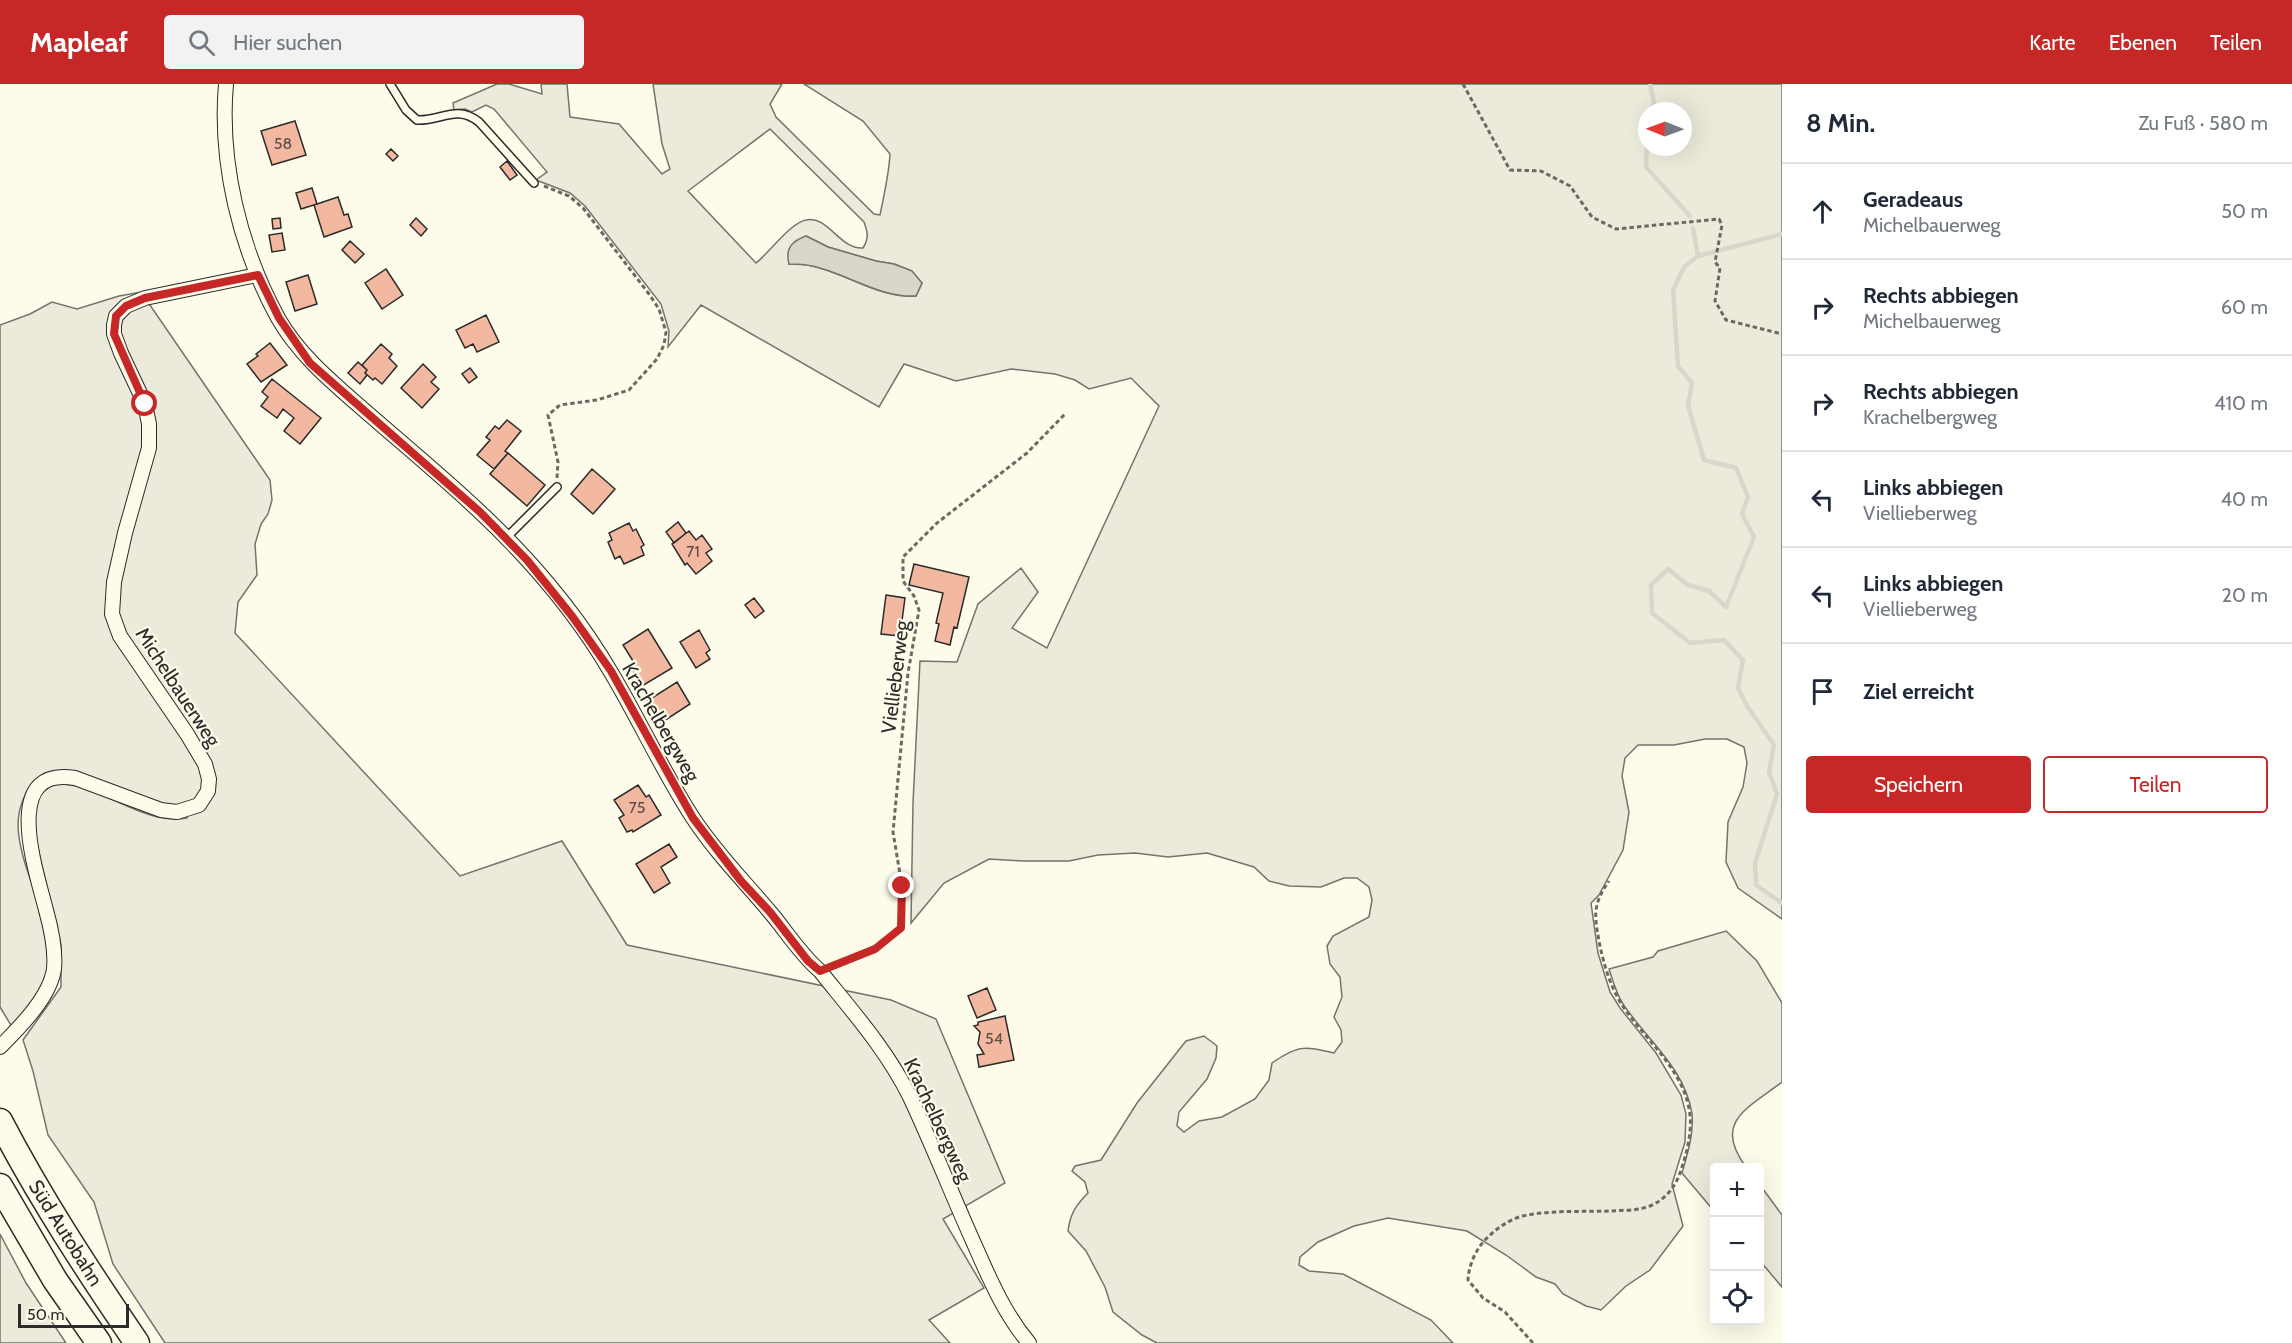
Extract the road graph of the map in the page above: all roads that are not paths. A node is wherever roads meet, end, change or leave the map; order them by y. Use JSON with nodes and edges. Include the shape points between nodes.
{"nodes":[{"id":1,"x":226,"y":84,"type":"edge"},
{"id":2,"x":390,"y":84,"type":"edge"},
{"id":3,"x":534,"y":183,"type":"road end"},
{"id":4,"x":258,"y":275,"type":"junction"},
{"id":5,"x":557,"y":487,"type":"road end"},
{"id":6,"x":506,"y":538,"type":"junction"},
{"id":7,"x":0,"y":1047,"type":"edge"},
{"id":8,"x":0,"y":1121,"type":"edge"},
{"id":9,"x":0,"y":1186,"type":"edge"},
{"id":10,"x":99,"y":1343,"type":"edge"},
{"id":11,"x":137,"y":1343,"type":"edge"},
{"id":12,"x":1029,"y":1343,"type":"edge"}],
"edges":[{"from":1,"to":4,"type":"street","name":"Krachelbergweg","via":[[229,172]]},
{"from":2,"to":3,"type":"lane","via":[[417,120],[457,113],[479,122]]},
{"from":4,"to":6,"type":"street","name":"Krachelbergweg","via":[[279,318],[310,363]]},
{"from":4,"to":7,"type":"street","name":"Michelbauerweg","via":[[145,298],[126,306],[116,316],[114,334],[145,404],[149,448],[114,582],[112,614],[120,636],[205,764],[208,791],[199,805],[177,812],[161,810],[75,778],[51,777],[34,790],[25,826],[54,946],[54,969],[47,990]]},
{"from":5,"to":6,"type":"lane"},
{"from":6,"to":12,"type":"street","name":"Krachelbergweg","via":[[572,616],[611,671],[693,818],[713,846],[879,1045],[909,1096],[1007,1313]]},
{"from":8,"to":11,"type":"highway","name":"Süd Autobahn","via":[[86,1268]]},
{"from":9,"to":10,"type":"highway","name":"Süd Autobahn","via":[[55,1280]]}]}
